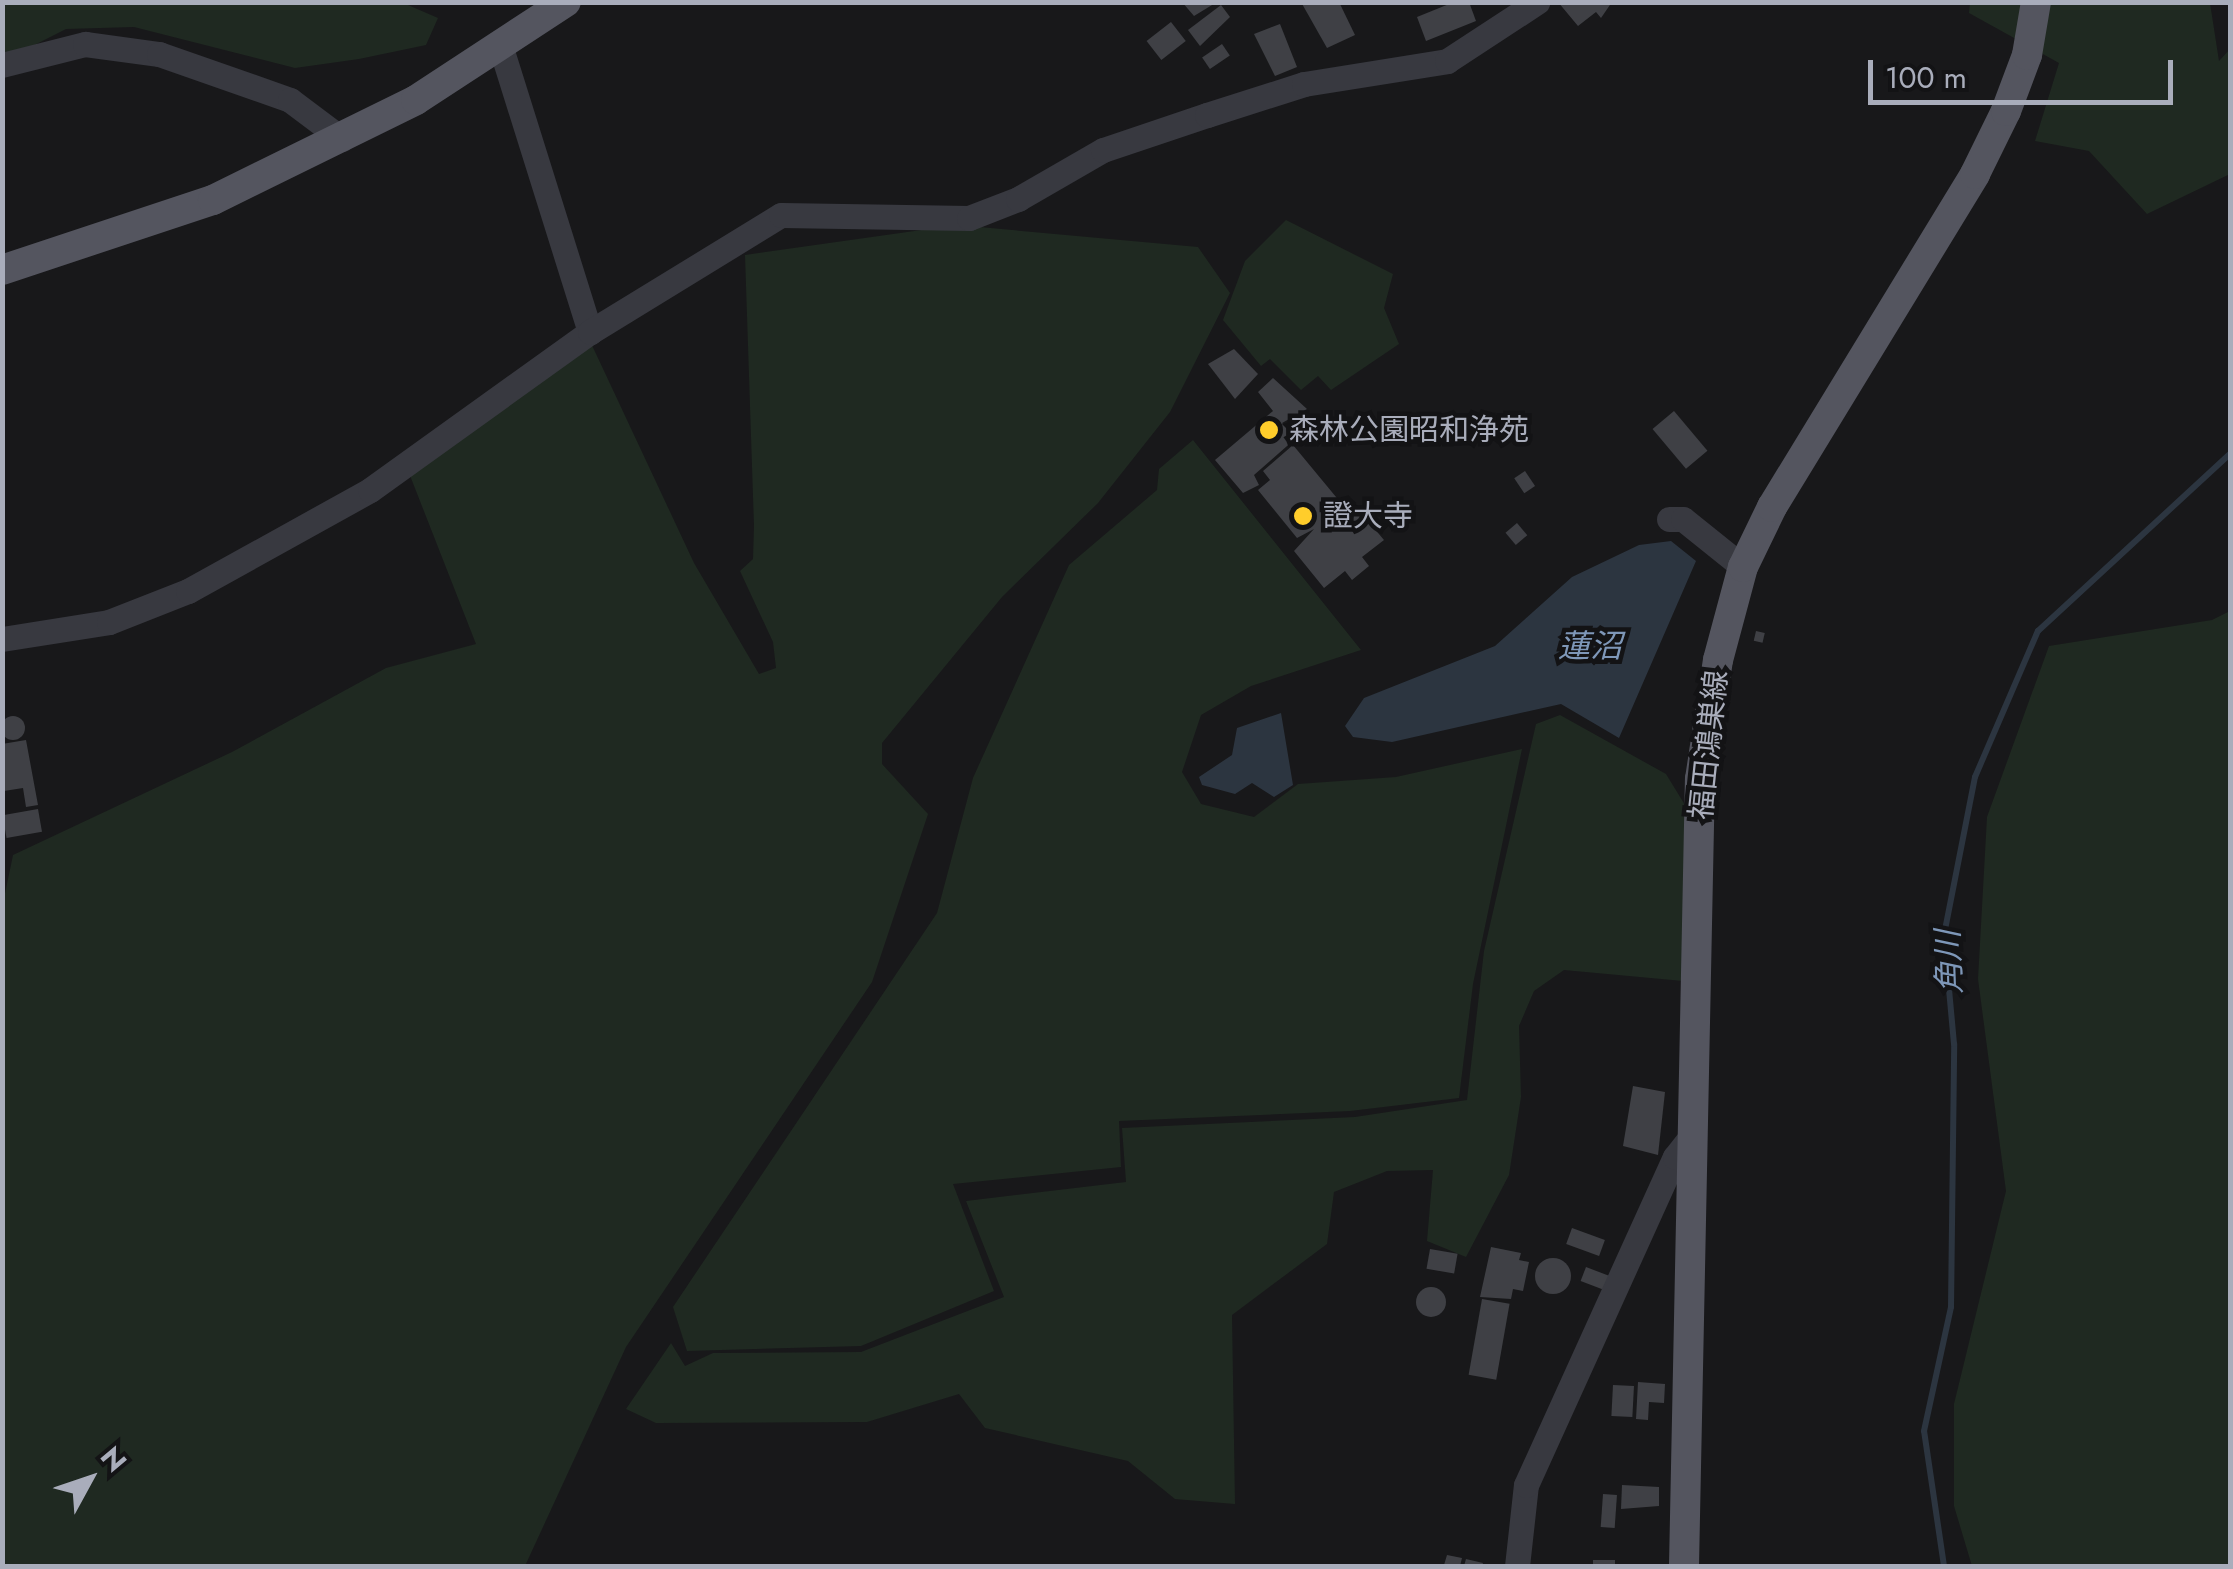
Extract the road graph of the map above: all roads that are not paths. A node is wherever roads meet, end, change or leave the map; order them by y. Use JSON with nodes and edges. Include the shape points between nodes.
{"nodes":[{"id":1,"x":566,"y":2,"type":"edge"},
{"id":2,"x":1537,"y":2,"type":"edge"},
{"id":3,"x":2036,"y":2,"type":"edge"},
{"id":4,"x":502,"y":48,"type":"junction"},
{"id":5,"x":2,"y":64,"type":"edge"},
{"id":6,"x":342,"y":139,"type":"junction"},
{"id":7,"x":2,"y":270,"type":"edge"},
{"id":8,"x":590,"y":332,"type":"junction"},
{"id":9,"x":1669,"y":519,"type":"dead end"},
{"id":10,"x":1743,"y":567,"type":"junction"},
{"id":11,"x":2,"y":639,"type":"edge"},
{"id":12,"x":1693,"y":1134,"type":"junction"},
{"id":13,"x":1518,"y":1566,"type":"edge"},
{"id":14,"x":1684,"y":1566,"type":"edge"}],
"edges":[{"from":1,"to":4,"type":"main road"},
{"from":2,"to":8,"type":"street","via":[[1447,61],[1304,84],[1206,115],[1104,150],[1018,199],[968,218],[781,215]]},
{"from":3,"to":10,"type":"main road","name":"福田鴻巣線","via":[[2027,55],[1975,174],[1772,507]]},
{"from":4,"to":6,"type":"main road"},
{"from":4,"to":8,"type":"street"},
{"from":5,"to":6,"type":"street","via":[[86,44],[159,54],[290,100]]},
{"from":6,"to":7,"type":"main road","via":[[213,200]]},
{"from":8,"to":11,"type":"street","via":[[370,490],[188,591],[109,622]]},
{"from":9,"to":10,"type":"street","via":[[1682,520]]},
{"from":10,"to":12,"type":"main road","name":"福田鴻巣線","via":[[1702,744]]},
{"from":12,"to":13,"type":"street","via":[[1675,1157],[1526,1485]]},
{"from":12,"to":14,"type":"main road","name":"福田鴻巣線"}]}
